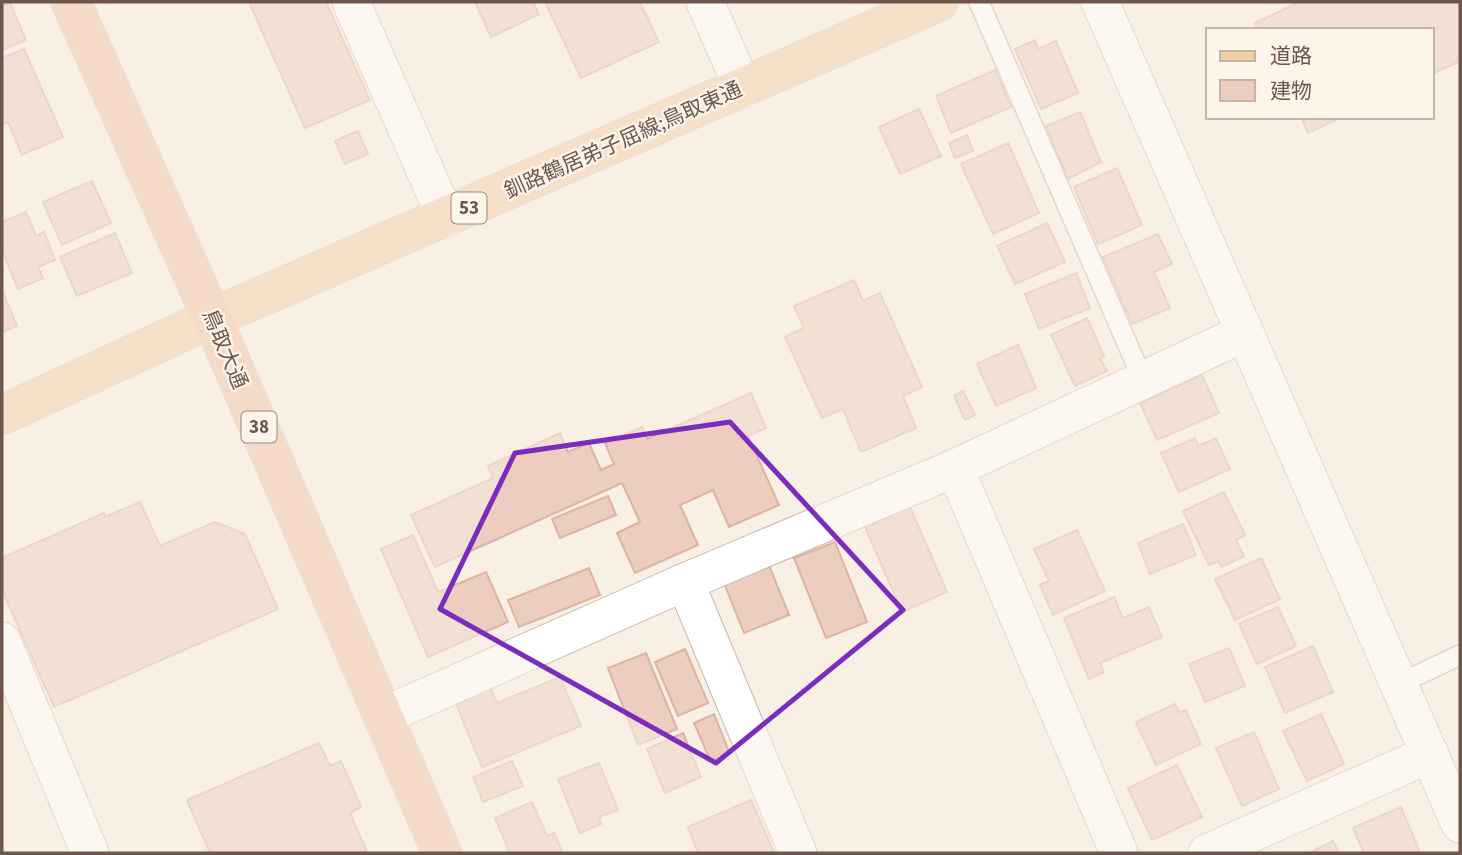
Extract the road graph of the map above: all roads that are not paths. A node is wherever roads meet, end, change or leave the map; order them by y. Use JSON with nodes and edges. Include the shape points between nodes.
{"nodes":[{"id":1,"x":71,"y":2,"type":"edge"},
{"id":2,"x":351,"y":2,"type":"edge"},
{"id":3,"x":705,"y":2,"type":"edge"},
{"id":4,"x":938,"y":2,"type":"edge"},
{"id":5,"x":979,"y":2,"type":"edge"},
{"id":6,"x":1101,"y":2,"type":"edge"},
{"id":7,"x":743,"y":88,"type":"junction"},
{"id":8,"x":446,"y":218,"type":"junction"},
{"id":9,"x":212,"y":318,"type":"junction"},
{"id":10,"x":1244,"y":333,"type":"junction"},
{"id":11,"x":1143,"y":380,"type":"junction"},
{"id":12,"x":2,"y":415,"type":"edge"},
{"id":13,"x":955,"y":468,"type":"junction"},
{"id":14,"x":685,"y":582,"type":"junction"},
{"id":15,"x":2,"y":641,"type":"edge"},
{"id":16,"x":1459,"y":660,"type":"edge"},
{"id":17,"x":1399,"y":684,"type":"junction"},
{"id":18,"x":383,"y":716,"type":"junction"},
{"id":19,"x":1430,"y":754,"type":"junction"},
{"id":20,"x":1460,"y":824,"type":"edge"},
{"id":21,"x":90,"y":853,"type":"edge"},
{"id":22,"x":442,"y":853,"type":"edge"},
{"id":23,"x":798,"y":853,"type":"edge"},
{"id":24,"x":1119,"y":853,"type":"edge"},
{"id":25,"x":1207,"y":853,"type":"edge"}],
"edges":[{"from":1,"to":9,"type":"highway","name":"鳥取大通","number":"38"},
{"from":2,"to":8,"type":"street"},
{"from":3,"to":7,"type":"street"},
{"from":4,"to":7,"type":"main road","name":"釧路鶴居弟子屈線;鳥取東通","number":"53"},
{"from":5,"to":11,"type":"lane"},
{"from":6,"to":10,"type":"street"},
{"from":7,"to":8,"type":"main road","name":"釧路鶴居弟子屈線;鳥取東通","number":"53"},
{"from":8,"to":9,"type":"main road","name":"釧路鶴居弟子屈線;鳥取東通","number":"53"},
{"from":9,"to":12,"type":"main road","name":"釧路鶴居弟子屈線;鳥取東通","number":"53"},
{"from":9,"to":18,"type":"highway","name":"鳥取大通","number":"38"},
{"from":10,"to":11,"type":"street"},
{"from":10,"to":17,"type":"street"},
{"from":11,"to":13,"type":"street"},
{"from":13,"to":14,"type":"street"},
{"from":13,"to":24,"type":"street"},
{"from":14,"to":18,"type":"street"},
{"from":14,"to":23,"type":"street"},
{"from":15,"to":21,"type":"street"},
{"from":16,"to":17,"type":"lane"},
{"from":17,"to":19,"type":"street"},
{"from":18,"to":22,"type":"highway","name":"鳥取大通","number":"38"},
{"from":19,"to":20,"type":"street"},
{"from":19,"to":25,"type":"street"}]}
